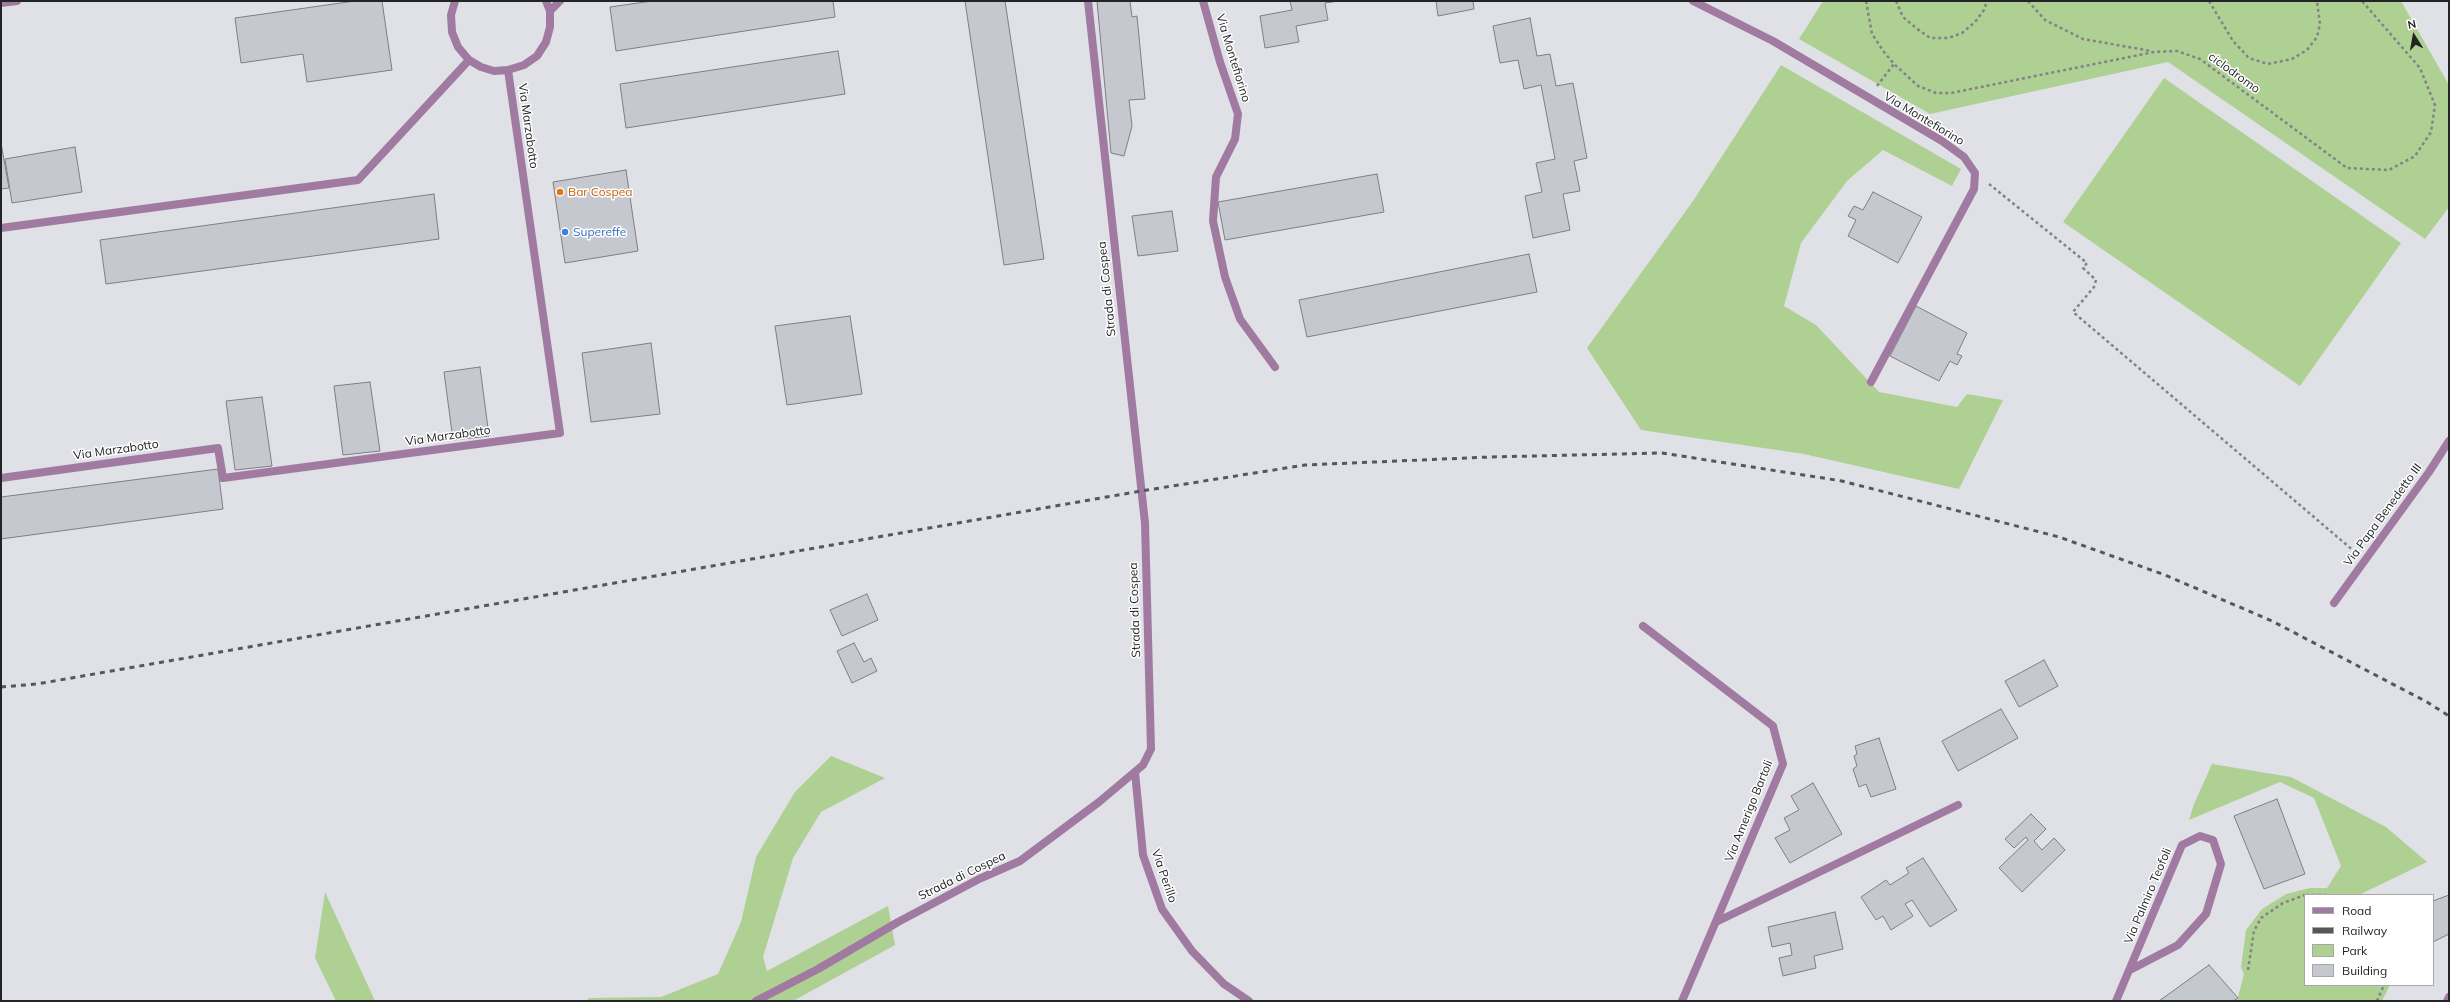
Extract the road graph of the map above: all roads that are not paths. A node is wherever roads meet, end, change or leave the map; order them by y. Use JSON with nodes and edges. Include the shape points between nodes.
{"nodes":[{"id":1,"x":17,"y":1,"type":"edge"},
{"id":2,"x":455,"y":1,"type":"edge"},
{"id":3,"x":546,"y":1,"type":"edge"},
{"id":4,"x":560,"y":1,"type":"edge"},
{"id":5,"x":1088,"y":1,"type":"edge"},
{"id":6,"x":1203,"y":1,"type":"edge"},
{"id":7,"x":1693,"y":1,"type":"edge"},
{"id":8,"x":1,"y":3,"type":"edge"},
{"id":9,"x":550,"y":11,"type":"junction"},
{"id":10,"x":469,"y":60,"type":"junction"},
{"id":11,"x":508,"y":70,"type":"junction"},
{"id":12,"x":1,"y":228,"type":"edge"},
{"id":13,"x":1275,"y":367,"type":"dead end"},
{"id":14,"x":1871,"y":382,"type":"dead end"},
{"id":15,"x":2449,"y":441,"type":"edge"},
{"id":16,"x":1,"y":478,"type":"edge"},
{"id":17,"x":2334,"y":603,"type":"dead end"},
{"id":18,"x":1643,"y":626,"type":"dead end"},
{"id":19,"x":1135,"y":772,"type":"junction"},
{"id":20,"x":1958,"y":805,"type":"dead end"},
{"id":21,"x":1716,"y":922,"type":"junction"},
{"id":22,"x":2130,"y":970,"type":"junction"},
{"id":23,"x":2449,"y":997,"type":"edge"},
{"id":24,"x":756,"y":1001,"type":"edge"},
{"id":25,"x":1249,"y":1001,"type":"edge"},
{"id":26,"x":1682,"y":1001,"type":"edge"},
{"id":27,"x":2116,"y":1001,"type":"edge"},
{"id":28,"x":2447,"y":1001,"type":"edge"}],
"edges":[{"from":1,"to":8,"type":"street"},
{"from":2,"to":10,"type":"street","name":"Via Marzabotto","via":[[451,15],[452,32],[458,47]]},
{"from":3,"to":9,"type":"street","name":"Via Marzabotto"},
{"from":4,"to":9,"type":"street"},
{"from":5,"to":19,"type":"street","name":"Strada di Cospea","via":[[1145,523],[1151,749],[1143,765]]},
{"from":6,"to":13,"type":"street","name":"Via Montefiorino","via":[[1238,114],[1235,139],[1216,177],[1213,221],[1225,277],[1240,319]]},
{"from":7,"to":14,"type":"street","name":"Via Montefiorino","via":[[1773,41],[1942,141],[1964,157],[1975,173],[1974,189]]},
{"from":9,"to":11,"type":"street","name":"Via Marzabotto","via":[[550,27],[546,42],[537,56]]},
{"from":10,"to":11,"type":"street","name":"Via Marzabotto","via":[[494,71]]},
{"from":10,"to":12,"type":"street","via":[[358,180]]},
{"from":11,"to":16,"type":"street","name":"Via Marzabotto","via":[[560,432],[223,478],[218,448]]},
{"from":15,"to":17,"type":"street","name":"Via Papa Benedetto III"},
{"from":18,"to":21,"type":"street","name":"Via Amerigo Bartoli","via":[[1773,726],[1783,764]]},
{"from":19,"to":24,"type":"street","name":"Strada di Cospea","via":[[1020,861],[972,882]]},
{"from":19,"to":25,"type":"street","name":"Via Perillo","via":[[1143,855],[1162,909],[1192,950],[1224,984]]},
{"from":20,"to":21,"type":"street"},
{"from":21,"to":26,"type":"street","name":"Via Amerigo Bartoli"},
{"from":22,"to":22,"type":"street","name":"Via Palmiro Teofoli","via":[[2182,845],[2200,836],[2213,840],[2221,864],[2206,914],[2178,945]]},
{"from":22,"to":27,"type":"street","name":"Via Palmiro Teofoli"},
{"from":23,"to":28,"type":"street"}]}
